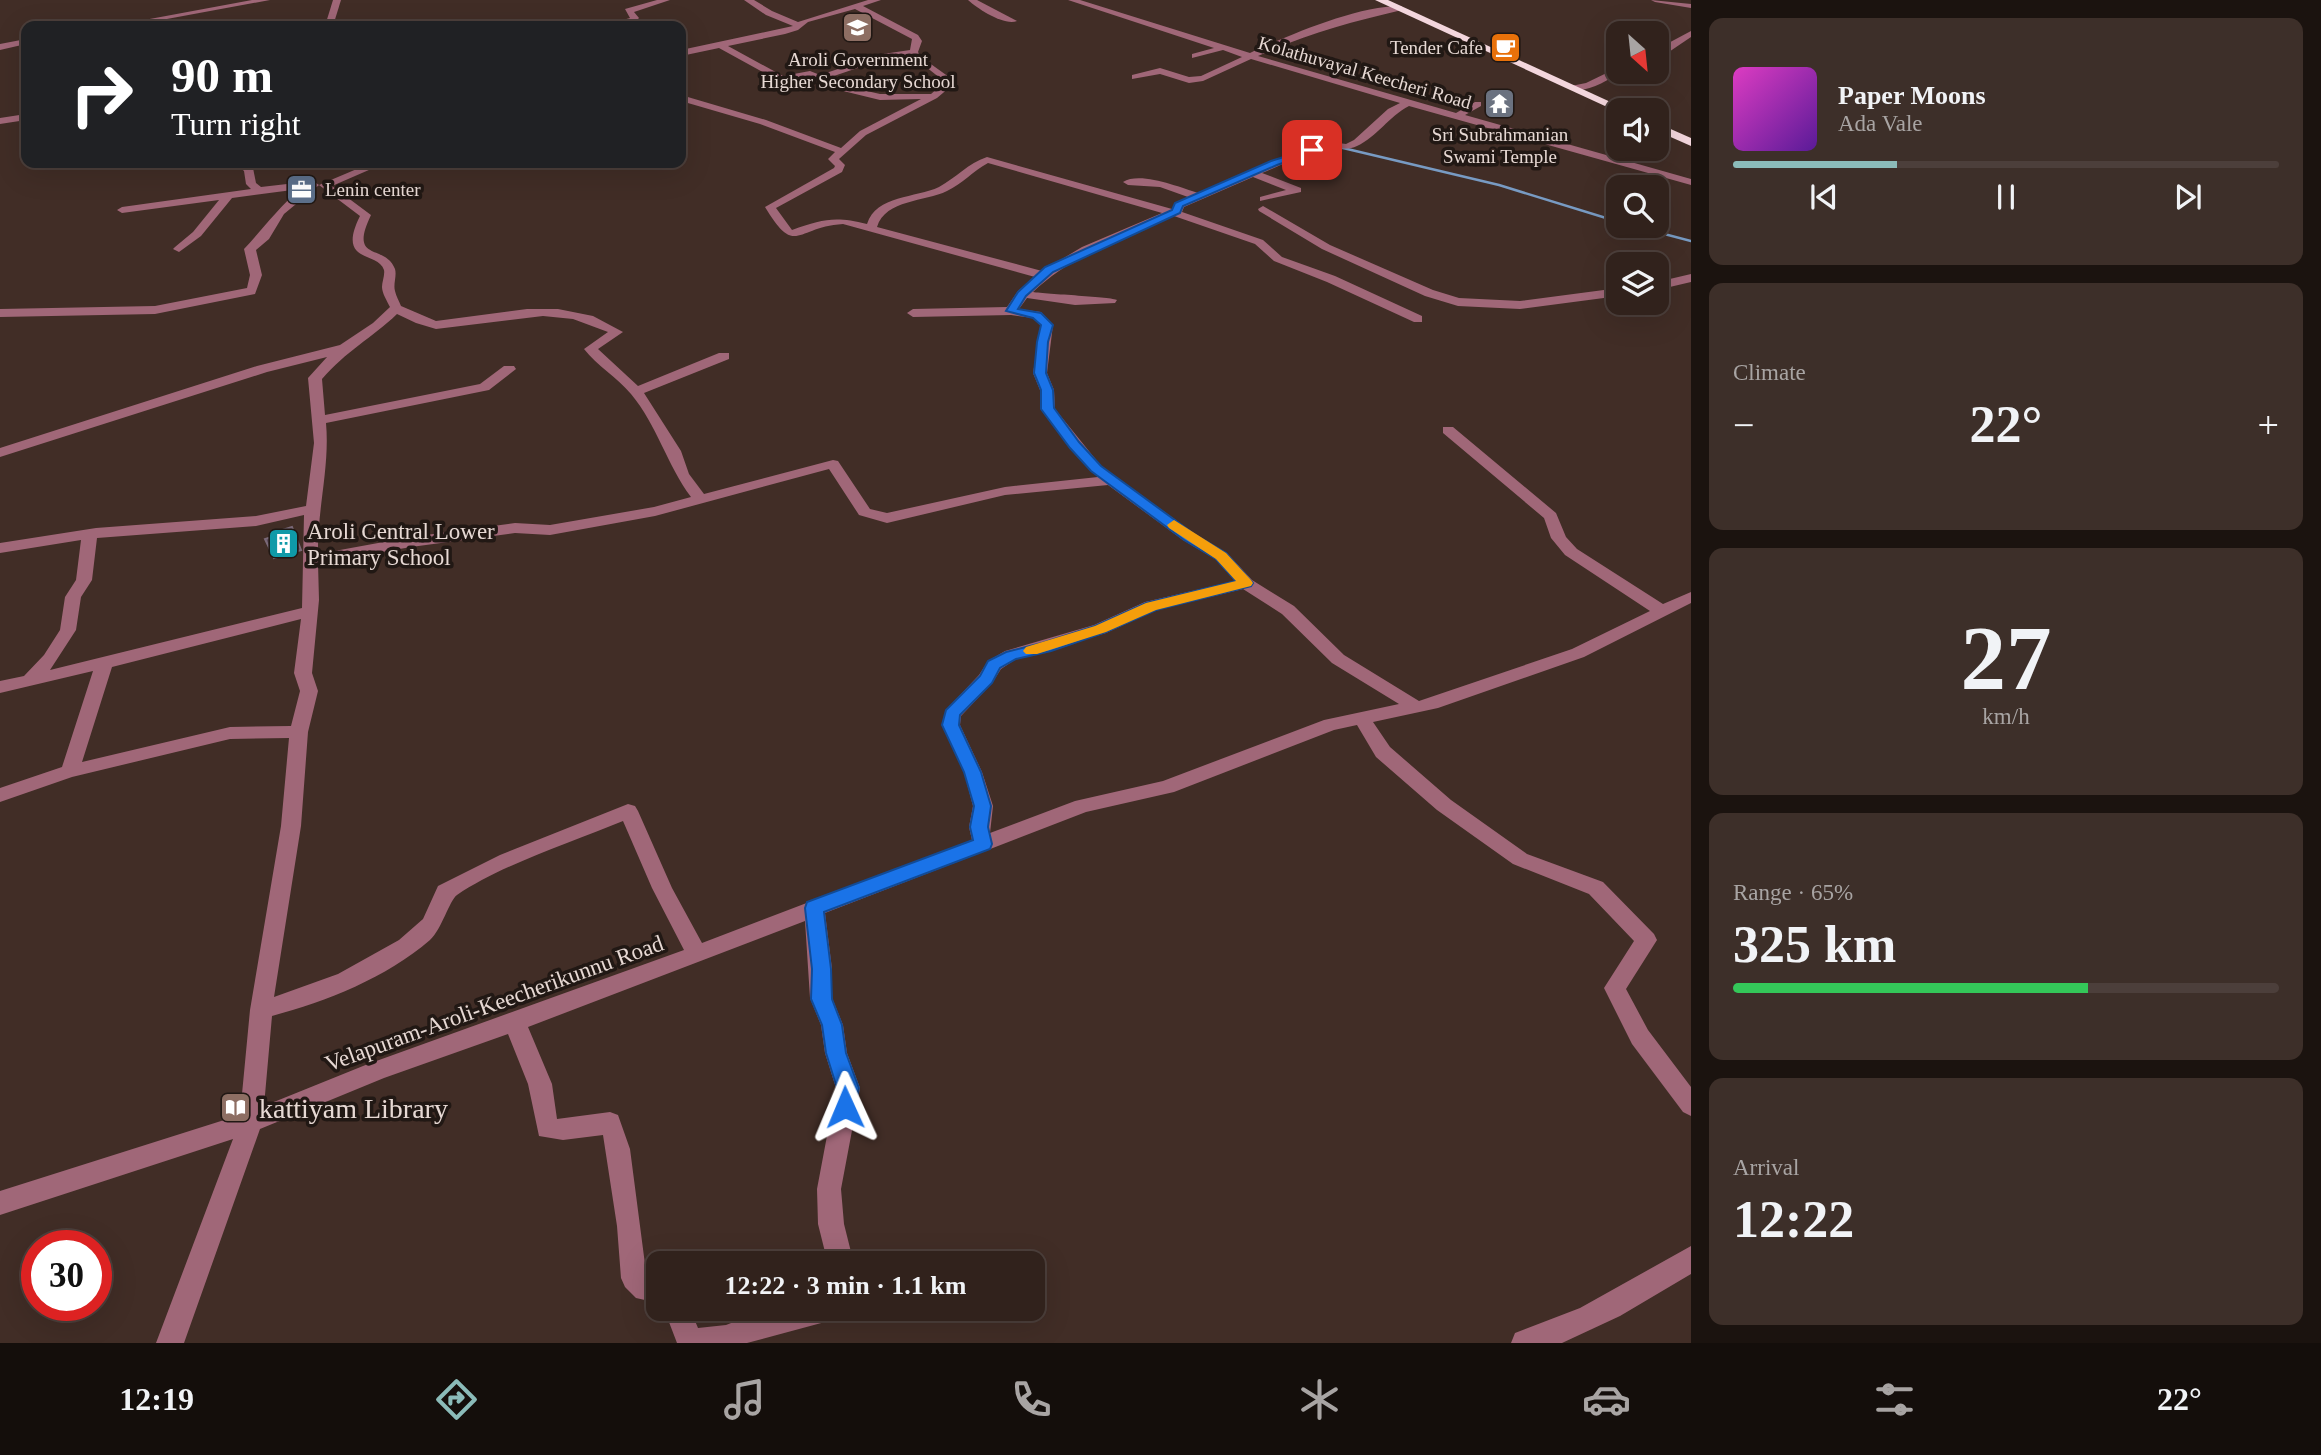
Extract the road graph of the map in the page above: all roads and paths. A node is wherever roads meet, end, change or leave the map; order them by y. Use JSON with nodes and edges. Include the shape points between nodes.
{"nodes":[{"id":1,"x":266,"y":0,"type":"edge"},
{"id":2,"x":337,"y":0,"type":"edge"},
{"id":3,"x":666,"y":0,"type":"edge"},
{"id":4,"x":748,"y":0,"type":"edge"},
{"id":5,"x":825,"y":0,"type":"edge"},
{"id":6,"x":877,"y":0,"type":"edge"},
{"id":7,"x":972,"y":0,"type":"edge"},
{"id":8,"x":1072,"y":0,"type":"edge"},
{"id":9,"x":1380,"y":0,"type":"edge"},
{"id":10,"x":1655,"y":0,"type":"edge"},
{"id":11,"x":1691,"y":6,"type":"edge"},
{"id":12,"x":858,"y":7,"type":"junction"},
{"id":13,"x":1399,"y":9,"type":"junction"},
{"id":14,"x":846,"y":10,"type":"junction"},
{"id":15,"x":1135,"y":20,"type":"junction"},
{"id":16,"x":145,"y":21,"type":"edge"},
{"id":17,"x":331,"y":21,"type":"edge"},
{"id":18,"x":624,"y":21,"type":"edge"},
{"id":19,"x":1013,"y":21,"type":"dead end"},
{"id":20,"x":799,"y":25,"type":"junction"},
{"id":21,"x":1112,"y":25,"type":"dead end"},
{"id":22,"x":1691,"y":34,"type":"edge"},
{"id":23,"x":21,"y":43,"type":"edge"},
{"id":24,"x":720,"y":45,"type":"junction"},
{"id":25,"x":1670,"y":46,"type":"edge"},
{"id":26,"x":0,"y":47,"type":"edge"},
{"id":27,"x":1222,"y":48,"type":"junction"},
{"id":28,"x":686,"y":52,"type":"edge"},
{"id":29,"x":914,"y":52,"type":"junction"},
{"id":30,"x":1195,"y":56,"type":"dead end"},
{"id":31,"x":1252,"y":57,"type":"junction"},
{"id":32,"x":1135,"y":77,"type":"dead end"},
{"id":33,"x":1606,"y":77,"type":"edge"},
{"id":34,"x":820,"y":78,"type":"junction"},
{"id":35,"x":1571,"y":87,"type":"junction"},
{"id":36,"x":934,"y":96,"type":"junction"},
{"id":37,"x":686,"y":99,"type":"edge"},
{"id":38,"x":1407,"y":103,"type":"junction"},
{"id":39,"x":1606,"y":103,"type":"edge"},
{"id":40,"x":1478,"y":104,"type":"dead end"},
{"id":41,"x":1455,"y":117,"type":"junction"},
{"id":42,"x":21,"y":118,"type":"edge"},
{"id":43,"x":0,"y":121,"type":"edge"},
{"id":44,"x":1669,"y":132,"type":"edge"},
{"id":45,"x":1691,"y":142,"type":"edge"},
{"id":46,"x":841,"y":152,"type":"junction"},
{"id":47,"x":246,"y":168,"type":"edge"},
{"id":48,"x":366,"y":168,"type":"edge"},
{"id":49,"x":1252,"y":173,"type":"junction"},
{"id":50,"x":1128,"y":182,"type":"dead end"},
{"id":51,"x":1691,"y":182,"type":"edge"},
{"id":52,"x":318,"y":185,"type":"junction"},
{"id":53,"x":263,"y":191,"type":"junction"},
{"id":54,"x":228,"y":196,"type":"junction"},
{"id":55,"x":1198,"y":197,"type":"junction"},
{"id":56,"x":122,"y":210,"type":"dead end"},
{"id":57,"x":1177,"y":211,"type":"junction"},
{"id":58,"x":871,"y":229,"type":"junction"},
{"id":59,"x":179,"y":249,"type":"dead end"},
{"id":60,"x":1042,"y":275,"type":"junction"},
{"id":61,"x":1691,"y":278,"type":"edge"},
{"id":62,"x":1669,"y":283,"type":"edge"},
{"id":63,"x":1022,"y":294,"type":"junction"},
{"id":64,"x":1606,"y":294,"type":"edge"},
{"id":65,"x":1111,"y":300,"type":"dead end"},
{"id":66,"x":396,"y":308,"type":"junction"},
{"id":67,"x":1011,"y":311,"type":"junction"},
{"id":68,"x":0,"y":313,"type":"edge"},
{"id":69,"x":913,"y":313,"type":"dead end"},
{"id":70,"x":1418,"y":319,"type":"dead end"},
{"id":71,"x":345,"y":348,"type":"junction"},
{"id":72,"x":724,"y":356,"type":"dead end"},
{"id":73,"x":509,"y":369,"type":"dead end"},
{"id":74,"x":636,"y":391,"type":"junction"},
{"id":75,"x":319,"y":419,"type":"junction"},
{"id":76,"x":1448,"y":430,"type":"dead end"},
{"id":77,"x":0,"y":453,"type":"edge"},
{"id":78,"x":1112,"y":481,"type":"junction"},
{"id":79,"x":700,"y":499,"type":"junction"},
{"id":80,"x":313,"y":509,"type":"junction"},
{"id":81,"x":90,"y":534,"type":"junction"},
{"id":82,"x":0,"y":548,"type":"edge"},
{"id":83,"x":311,"y":560,"type":"junction"},
{"id":84,"x":1246,"y":583,"type":"junction"},
{"id":85,"x":1691,"y":597,"type":"edge"},
{"id":86,"x":310,"y":611,"type":"junction"},
{"id":87,"x":1662,"y":611,"type":"junction"},
{"id":88,"x":104,"y":663,"type":"junction"},
{"id":89,"x":28,"y":682,"type":"junction"},
{"id":90,"x":0,"y":687,"type":"edge"},
{"id":91,"x":1416,"y":707,"type":"junction"},
{"id":92,"x":1362,"y":718,"type":"junction"},
{"id":93,"x":299,"y":732,"type":"junction"},
{"id":94,"x":70,"y":771,"type":"junction"},
{"id":95,"x":0,"y":795,"type":"edge"},
{"id":96,"x":983,"y":844,"type":"junction"},
{"id":97,"x":814,"y":908,"type":"junction"},
{"id":98,"x":697,"y":954,"type":"junction"},
{"id":99,"x":261,"y":1010,"type":"junction"},
{"id":100,"x":515,"y":1022,"type":"junction"},
{"id":101,"x":1691,"y":1105,"type":"edge"},
{"id":102,"x":251,"y":1122,"type":"junction"},
{"id":103,"x":0,"y":1203,"type":"edge"},
{"id":104,"x":838,"y":1251,"type":"edge"},
{"id":105,"x":1691,"y":1259,"type":"edge"},
{"id":106,"x":646,"y":1289,"type":"edge"},
{"id":107,"x":682,"y":1321,"type":"edge"},
{"id":108,"x":773,"y":1321,"type":"edge"},
{"id":109,"x":170,"y":1343,"type":"edge"},
{"id":110,"x":1525,"y":1343,"type":"edge"}],
"edges":[{"from":1,"to":16,"type":"street"},
{"from":2,"to":17,"type":"street"},
{"from":3,"to":18,"type":"street","via":[[628,11],[635,18]]},
{"from":4,"to":20,"type":"street"},
{"from":5,"to":14,"type":"street"},
{"from":6,"to":12,"type":"street"},
{"from":7,"to":19,"type":"street"},
{"from":8,"to":15,"type":"street","name":"Kolathuvayal Keecheri Road"},
{"from":9,"to":13,"type":"highway"},
{"from":10,"to":11,"type":"street"},
{"from":12,"to":14,"type":"street"},
{"from":12,"to":29,"type":"street","via":[[915,37]]},
{"from":13,"to":31,"type":"street","via":[[1346,19]]},
{"from":13,"to":35,"type":"highway"},
{"from":14,"to":20,"type":"street"},
{"from":15,"to":21,"type":"street"},
{"from":15,"to":27,"type":"street","name":"Kolathuvayal Keecheri Road"},
{"from":20,"to":24,"type":"street"},
{"from":22,"to":25,"type":"street"},
{"from":23,"to":26,"type":"street"},
{"from":24,"to":28,"type":"street"},
{"from":24,"to":34,"type":"street","via":[[782,79],[805,74]]},
{"from":27,"to":30,"type":"street"},
{"from":27,"to":31,"type":"street","name":"Kolathuvayal Keecheri Road"},
{"from":29,"to":34,"type":"street","via":[[886,56]]},
{"from":29,"to":36,"type":"street","via":[[929,68],[951,80]]},
{"from":31,"to":32,"type":"street","via":[[1195,80],[1160,71]]},
{"from":31,"to":38,"type":"street","name":"Kolathuvayal Keecheri Road","via":[[1352,83]]},
{"from":33,"to":35,"type":"street","via":[[1588,86]]},
{"from":34,"to":36,"type":"street","via":[[880,97]]},
{"from":35,"to":39,"type":"highway"},
{"from":36,"to":46,"type":"street","via":[[863,132]]},
{"from":37,"to":46,"type":"street"},
{"from":38,"to":41,"type":"street","name":"Kolathuvayal Keecheri Road"},
{"from":38,"to":49,"type":"street","via":[[1347,147],[1322,148]]},
{"from":40,"to":41,"type":"street"},
{"from":41,"to":51,"type":"street","name":"Kolathuvayal Keecheri Road"},
{"from":42,"to":43,"type":"street"},
{"from":44,"to":45,"type":"highway"},
{"from":46,"to":58,"type":"street","via":[[833,159],[841,164],[838,170],[809,190],[770,207],[791,234],[832,221]]},
{"from":47,"to":53,"type":"street","via":[[251,184]]},
{"from":48,"to":52,"type":"street"},
{"from":49,"to":55,"type":"street"},
{"from":49,"to":64,"type":"street","via":[[1297,190],[1264,204],[1326,247],[1429,293],[1458,302],[1520,304]]},
{"from":50,"to":55,"type":"street","via":[[1161,184]]},
{"from":52,"to":53,"type":"street"},
{"from":52,"to":66,"type":"street","via":[[366,215],[356,240],[366,253],[386,264],[388,289]]},
{"from":52,"to":68,"type":"street","via":[[280,212],[265,237],[250,249],[257,272],[251,291],[155,310]]},
{"from":53,"to":54,"type":"street"},
{"from":54,"to":56,"type":"street"},
{"from":54,"to":59,"type":"street"},
{"from":55,"to":57,"type":"street","via":[[1179,205]]},
{"from":57,"to":58,"type":"street","via":[[987,160],[946,188],[886,208]]},
{"from":57,"to":60,"type":"street"},
{"from":57,"to":70,"type":"street","via":[[1259,242],[1278,259]]},
{"from":58,"to":60,"type":"street"},
{"from":60,"to":63,"type":"street"},
{"from":61,"to":62,"type":"street"},
{"from":63,"to":65,"type":"street"},
{"from":63,"to":67,"type":"street"},
{"from":66,"to":71,"type":"street"},
{"from":66,"to":74,"type":"street","via":[[432,325],[534,311],[598,321],[617,332],[590,349]]},
{"from":67,"to":69,"type":"street"},
{"from":67,"to":78,"type":"street","via":[[1037,315],[1047,325],[1040,373],[1048,409],[1089,461]]},
{"from":71,"to":75,"type":"street","via":[[315,378]]},
{"from":71,"to":77,"type":"street","via":[[262,369]]},
{"from":72,"to":74,"type":"street"},
{"from":73,"to":75,"type":"street","via":[[484,387]]},
{"from":74,"to":79,"type":"street"},
{"from":75,"to":80,"type":"street","via":[[321,443]]},
{"from":76,"to":87,"type":"street","via":[[1551,516],[1559,538],[1571,552]]},
{"from":78,"to":79,"type":"street","via":[[1005,491],[887,518],[864,512],[833,464]]},
{"from":78,"to":84,"type":"street","via":[[1221,556]]},
{"from":79,"to":83,"type":"street","via":[[550,530],[502,530]]},
{"from":80,"to":81,"type":"street","via":[[242,522]]},
{"from":80,"to":83,"type":"street"},
{"from":81,"to":82,"type":"street"},
{"from":81,"to":89,"type":"street","via":[[84,580],[73,597],[68,630]]},
{"from":83,"to":86,"type":"street"},
{"from":84,"to":91,"type":"street","via":[[1288,610],[1338,659]]},
{"from":84,"to":96,"type":"street","via":[[1151,606],[1100,629],[1011,655],[994,665],[952,714],[951,725],[983,806],[979,827]]},
{"from":85,"to":87,"type":"street","name":"Velapuram-Aroli-Keecherikunnu Road"},
{"from":86,"to":88,"type":"street"},
{"from":86,"to":93,"type":"street","via":[[303,674],[309,691]]},
{"from":87,"to":91,"type":"street","name":"Velapuram-Aroli-Keecherikunnu Road","via":[[1578,653]]},
{"from":88,"to":89,"type":"street"},
{"from":88,"to":94,"type":"street"},
{"from":89,"to":90,"type":"street"},
{"from":91,"to":92,"type":"street","name":"Velapuram-Aroli-Keecherikunnu Road"},
{"from":92,"to":96,"type":"street","name":"Velapuram-Aroli-Keecherikunnu Road","via":[[1330,724],[1167,787],[1082,806]]},
{"from":92,"to":101,"type":"street","via":[[1383,752],[1444,805],[1520,859],[1596,888],[1646,940],[1615,988],[1640,1037]]},
{"from":93,"to":94,"type":"street","via":[[230,733]]},
{"from":93,"to":99,"type":"street","via":[[291,826]]},
{"from":94,"to":95,"type":"street"},
{"from":96,"to":97,"type":"street","name":"Velapuram-Aroli-Keecherikunnu Road"},
{"from":97,"to":98,"type":"street","name":"Velapuram-Aroli-Keecherikunnu Road"},
{"from":97,"to":104,"type":"street","via":[[821,999],[848,1088],[828,1189]]},
{"from":98,"to":99,"type":"street","via":[[628,811],[507,860],[445,892],[438,913],[423,933],[395,953],[295,1001]]},
{"from":98,"to":100,"type":"street","name":"Velapuram-Aroli-Keecherikunnu Road"},
{"from":99,"to":102,"type":"street"},
{"from":100,"to":102,"type":"street","name":"Velapuram-Aroli-Keecherikunnu Road"},
{"from":100,"to":106,"type":"street","via":[[540,1084],[547,1128],[565,1132],[610,1123],[616,1135],[635,1278]]},
{"from":102,"to":103,"type":"street","name":"Velapuram-Aroli-Keecherikunnu Road"},
{"from":102,"to":109,"type":"street"},
{"from":105,"to":110,"type":"street","via":[[1561,1332]]},
{"from":107,"to":108,"type":"street","via":[[690,1342],[727,1338]]}]}
